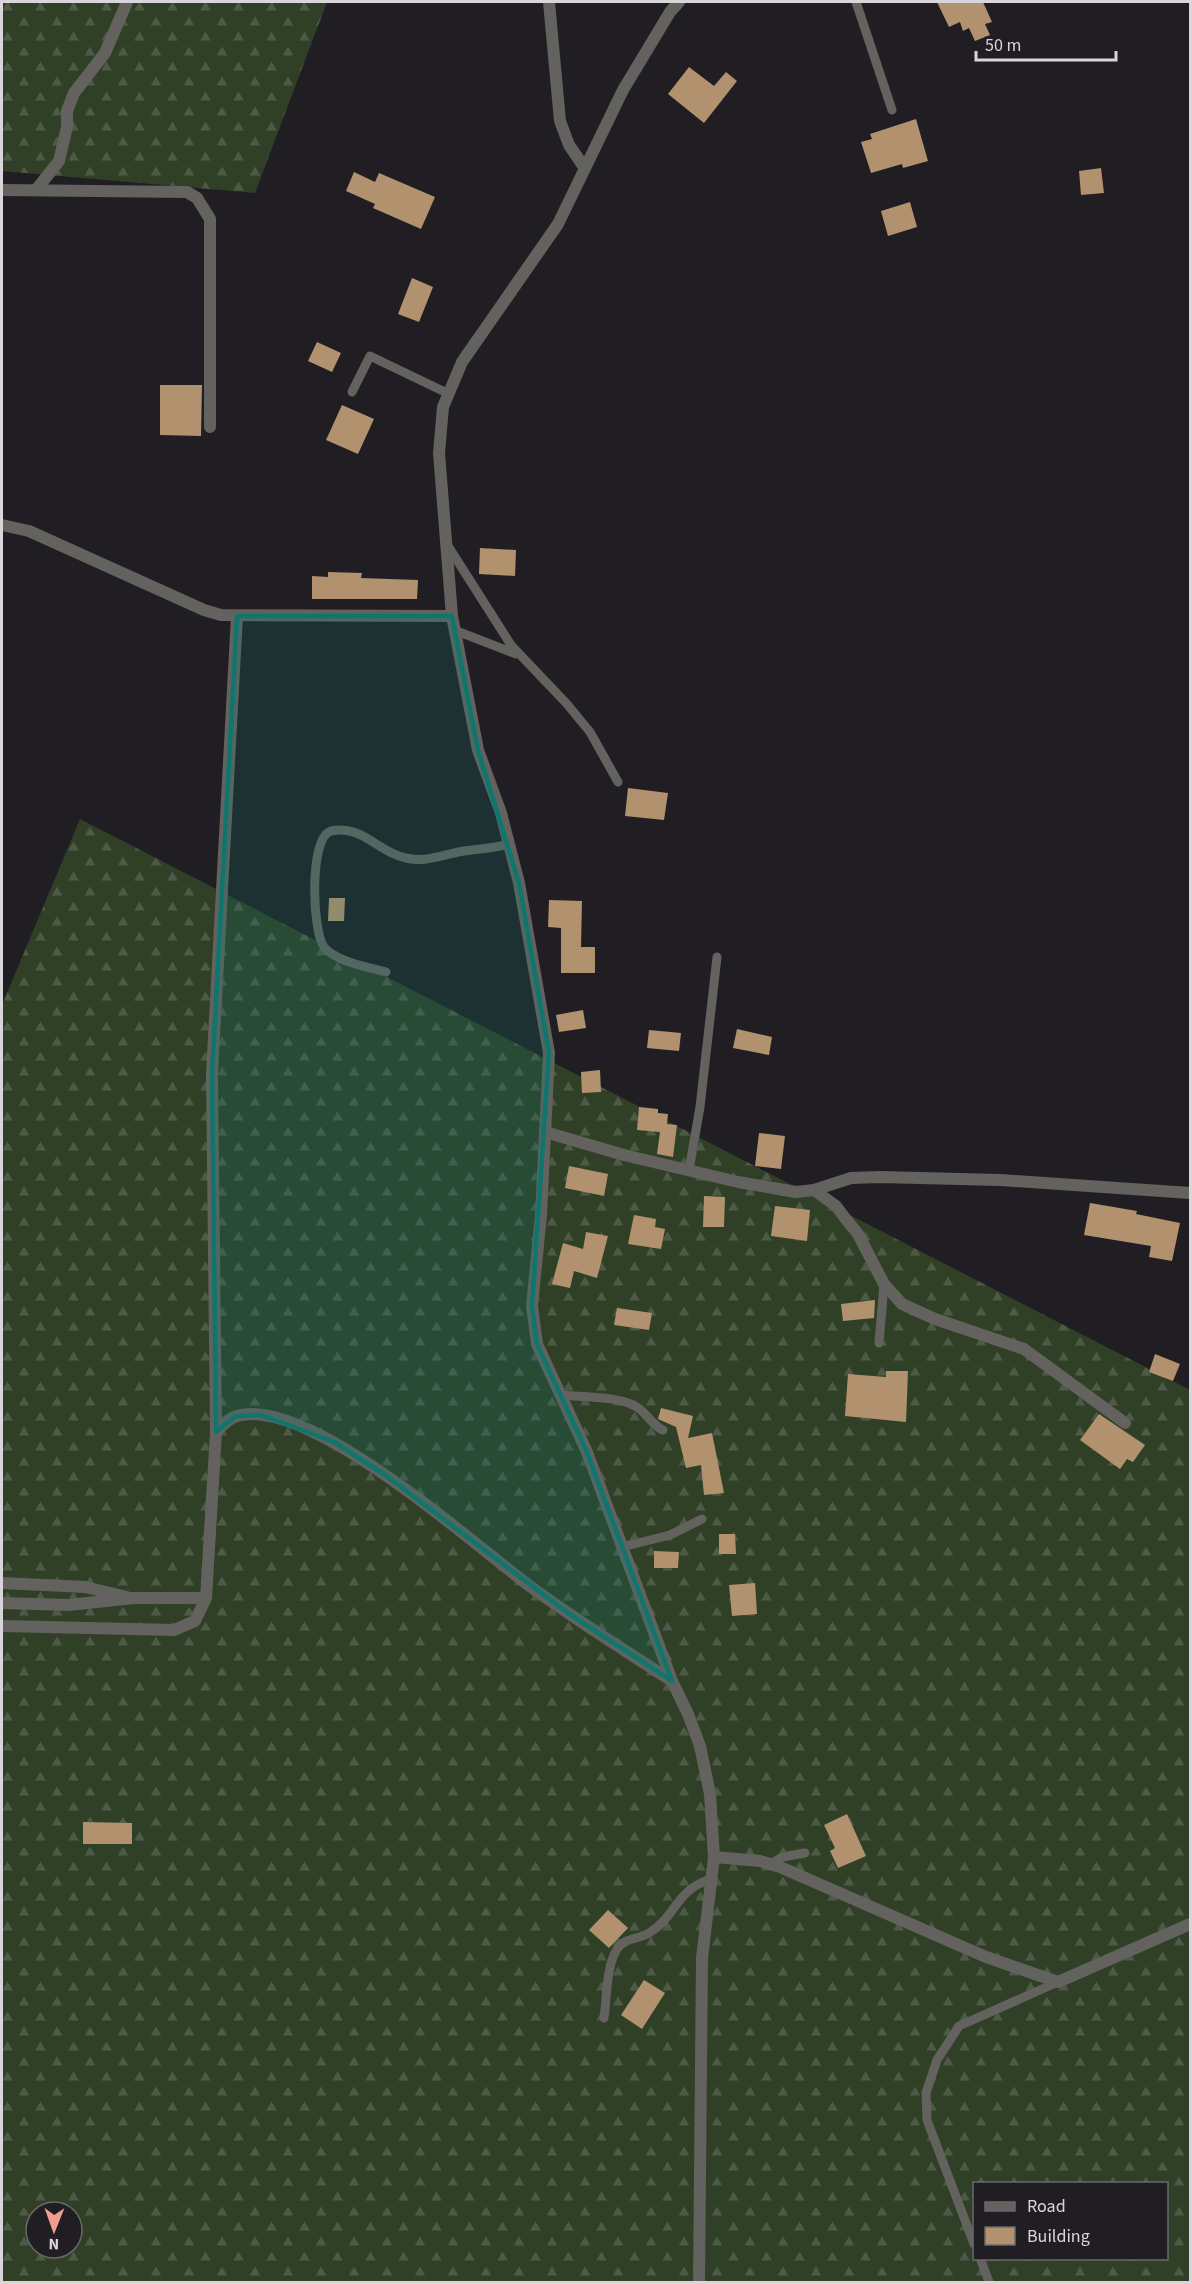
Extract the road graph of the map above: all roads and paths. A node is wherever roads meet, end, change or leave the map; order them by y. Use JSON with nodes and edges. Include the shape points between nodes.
{"nodes":[{"id":1,"x":127,"y":2,"type":"edge"},
{"id":2,"x":549,"y":2,"type":"edge"},
{"id":3,"x":679,"y":2,"type":"edge"},
{"id":4,"x":856,"y":2,"type":"edge"},
{"id":5,"x":892,"y":110,"type":"dead end"},
{"id":6,"x":584,"y":167,"type":"junction"},
{"id":7,"x":2,"y":190,"type":"edge"},
{"id":8,"x":36,"y":190,"type":"junction"},
{"id":9,"x":352,"y":392,"type":"dead end"},
{"id":10,"x":447,"y":393,"type":"junction"},
{"id":11,"x":210,"y":427,"type":"dead end"},
{"id":12,"x":2,"y":525,"type":"edge"},
{"id":13,"x":446,"y":544,"type":"junction"},
{"id":14,"x":237,"y":616,"type":"junction"},
{"id":15,"x":452,"y":616,"type":"junction"},
{"id":16,"x":454,"y":630,"type":"junction"},
{"id":17,"x":518,"y":654,"type":"junction"},
{"id":18,"x":618,"y":782,"type":"dead end"},
{"id":19,"x":509,"y":844,"type":"junction"},
{"id":20,"x":717,"y":957,"type":"dead end"},
{"id":21,"x":386,"y":972,"type":"dead end"},
{"id":22,"x":545,"y":1132,"type":"junction"},
{"id":23,"x":689,"y":1170,"type":"junction"},
{"id":24,"x":814,"y":1190,"type":"junction"},
{"id":25,"x":1191,"y":1193,"type":"edge"},
{"id":26,"x":884,"y":1284,"type":"junction"},
{"id":27,"x":879,"y":1343,"type":"dead end"},
{"id":28,"x":560,"y":1395,"type":"junction"},
{"id":29,"x":1125,"y":1423,"type":"dead end"},
{"id":30,"x":663,"y":1430,"type":"dead end"},
{"id":31,"x":216,"y":1432,"type":"junction"},
{"id":32,"x":702,"y":1519,"type":"dead end"},
{"id":33,"x":622,"y":1547,"type":"junction"},
{"id":34,"x":2,"y":1584,"type":"edge"},
{"id":35,"x":134,"y":1598,"type":"junction"},
{"id":36,"x":206,"y":1598,"type":"junction"},
{"id":37,"x":2,"y":1603,"type":"edge"},
{"id":38,"x":2,"y":1626,"type":"edge"},
{"id":39,"x":672,"y":1681,"type":"junction"},
{"id":40,"x":805,"y":1853,"type":"dead end"},
{"id":41,"x":714,"y":1857,"type":"junction"},
{"id":42,"x":771,"y":1864,"type":"junction"},
{"id":43,"x":711,"y":1880,"type":"junction"},
{"id":44,"x":1191,"y":1924,"type":"edge"},
{"id":45,"x":1058,"y":1982,"type":"junction"},
{"id":46,"x":604,"y":2018,"type":"dead end"},
{"id":47,"x":973,"y":2239,"type":"edge"},
{"id":48,"x":980,"y":2260,"type":"edge"},
{"id":49,"x":699,"y":2283,"type":"edge"},
{"id":50,"x":989,"y":2283,"type":"edge"}],
"edges":[{"from":1,"to":8,"type":"street","via":[[105,53],[74,93],[58,161]]},
{"from":2,"to":6,"type":"street","via":[[560,121],[569,145]]},
{"from":3,"to":6,"type":"street","via":[[623,90]]},
{"from":4,"to":5,"type":"lane"},
{"from":6,"to":10,"type":"street","via":[[558,224],[462,362]]},
{"from":7,"to":8,"type":"street"},
{"from":8,"to":11,"type":"street","via":[[187,192],[205,208],[210,219]]},
{"from":9,"to":10,"type":"lane","via":[[370,356]]},
{"from":10,"to":13,"type":"street","via":[[439,453]]},
{"from":12,"to":14,"type":"street","via":[[29,531],[204,610]]},
{"from":13,"to":15,"type":"street"},
{"from":13,"to":17,"type":"lane"},
{"from":14,"to":15,"type":"street"},
{"from":14,"to":31,"type":"street","via":[[212,1073]]},
{"from":15,"to":16,"type":"street"},
{"from":16,"to":17,"type":"lane"},
{"from":16,"to":19,"type":"street","via":[[478,750]]},
{"from":17,"to":18,"type":"lane","via":[[590,732]]},
{"from":19,"to":21,"type":"lane","via":[[418,860],[398,857],[352,831],[330,831],[324,835],[316,862],[316,931],[324,948]]},
{"from":19,"to":22,"type":"street","via":[[546,1024],[549,1053]]},
{"from":20,"to":23,"type":"lane"},
{"from":22,"to":23,"type":"street"},
{"from":22,"to":28,"type":"street","via":[[532,1306],[537,1344]]},
{"from":23,"to":24,"type":"street","via":[[778,1189]]},
{"from":24,"to":25,"type":"street","via":[[851,1178],[880,1177],[1000,1180]]},
{"from":24,"to":26,"type":"street","via":[[836,1206],[858,1234]]},
{"from":26,"to":27,"type":"lane"},
{"from":26,"to":29,"type":"street","via":[[915,1312],[1024,1349]]},
{"from":28,"to":30,"type":"lane","via":[[633,1404]]},
{"from":28,"to":33,"type":"street","via":[[587,1452]]},
{"from":31,"to":36,"type":"street"},
{"from":31,"to":39,"type":"street","via":[[236,1416],[261,1414],[293,1423],[334,1442],[385,1475],[569,1614]]},
{"from":32,"to":33,"type":"lane","via":[[670,1535]]},
{"from":33,"to":39,"type":"street"},
{"from":34,"to":35,"type":"street","via":[[85,1587]]},
{"from":35,"to":36,"type":"street"},
{"from":35,"to":37,"type":"street","via":[[87,1605]]},
{"from":36,"to":38,"type":"street","via":[[195,1621],[174,1630]]},
{"from":39,"to":41,"type":"street","via":[[700,1746],[710,1794]]},
{"from":40,"to":42,"type":"lane","via":[[782,1857]]},
{"from":41,"to":42,"type":"street"},
{"from":41,"to":43,"type":"street"},
{"from":42,"to":45,"type":"street","via":[[995,1961]]},
{"from":43,"to":46,"type":"lane","via":[[691,1887],[648,1934],[630,1939],[618,1948]]},
{"from":43,"to":49,"type":"street","via":[[702,1958]]},
{"from":44,"to":45,"type":"street"},
{"from":45,"to":47,"type":"lane","via":[[959,2026],[937,2060],[926,2093],[927,2120]]},
{"from":48,"to":50,"type":"lane"}]}
